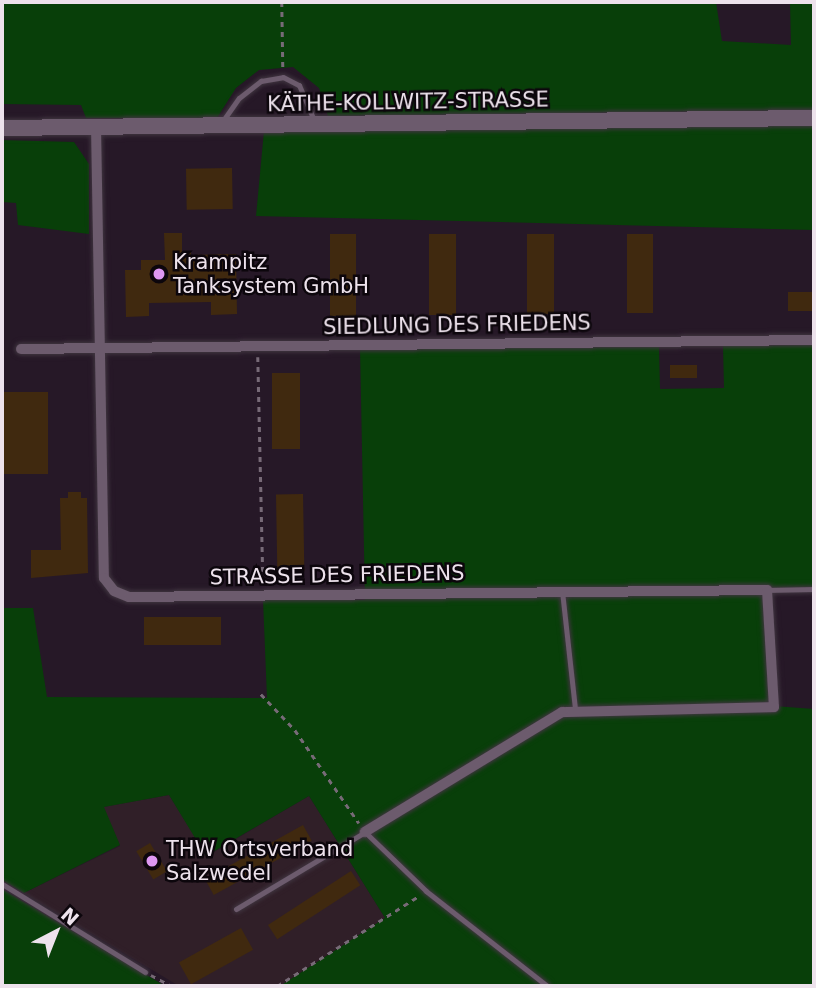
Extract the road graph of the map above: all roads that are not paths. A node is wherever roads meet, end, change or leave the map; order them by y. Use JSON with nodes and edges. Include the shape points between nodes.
{"nodes":[{"id":1,"x":814,"y":118,"type":"edge"},
{"id":2,"x":315,"y":124,"type":"junction"},
{"id":3,"x":220,"y":125,"type":"junction"},
{"id":4,"x":96,"y":126,"type":"junction"},
{"id":5,"x":2,"y":128,"type":"edge"},
{"id":6,"x":814,"y":340,"type":"edge"},
{"id":7,"x":99,"y":347,"type":"junction"},
{"id":8,"x":21,"y":349,"type":"dead end"},
{"id":9,"x":814,"y":589,"type":"edge"},
{"id":10,"x":767,"y":590,"type":"junction"},
{"id":11,"x":562,"y":591,"type":"junction"},
{"id":12,"x":575,"y":709,"type":"junction"},
{"id":13,"x":365,"y":832,"type":"junction"},
{"id":14,"x":2,"y":884,"type":"edge"},
{"id":15,"x":236,"y":909,"type":"dead end"},
{"id":16,"x":145,"y":972,"type":"road end"},
{"id":17,"x":547,"y":986,"type":"edge"}],
"edges":[{"from":1,"to":2,"type":"main road","name":"KÄTHE-KOLLWITZ-STRASSE"},
{"from":2,"to":3,"type":"main road","name":"KÄTHE-KOLLWITZ-STRASSE"},
{"from":2,"to":3,"type":"lane","via":[[299,85],[284,77],[261,80],[239,98]]},
{"from":3,"to":4,"type":"main road","name":"KÄTHE-KOLLWITZ-STRASSE"},
{"from":4,"to":5,"type":"main road","name":"KÄTHE-KOLLWITZ-STRASSE"},
{"from":4,"to":7,"type":"street"},
{"from":6,"to":7,"type":"street","name":"SIEDLUNG DES FRIEDENS"},
{"from":7,"to":8,"type":"street","name":"SIEDLUNG DES FRIEDENS"},
{"from":7,"to":11,"type":"street","name":"STRASSE DES FRIEDENS","via":[[104,578],[114,591],[129,597]]},
{"from":9,"to":10,"type":"lane"},
{"from":10,"to":11,"type":"street","name":"STRASSE DES FRIEDENS"},
{"from":10,"to":12,"type":"street","via":[[774,706]]},
{"from":11,"to":12,"type":"lane"},
{"from":12,"to":13,"type":"street"},
{"from":13,"to":15,"type":"lane"},
{"from":13,"to":17,"type":"lane","via":[[426,891]]},
{"from":14,"to":16,"type":"lane"}]}
